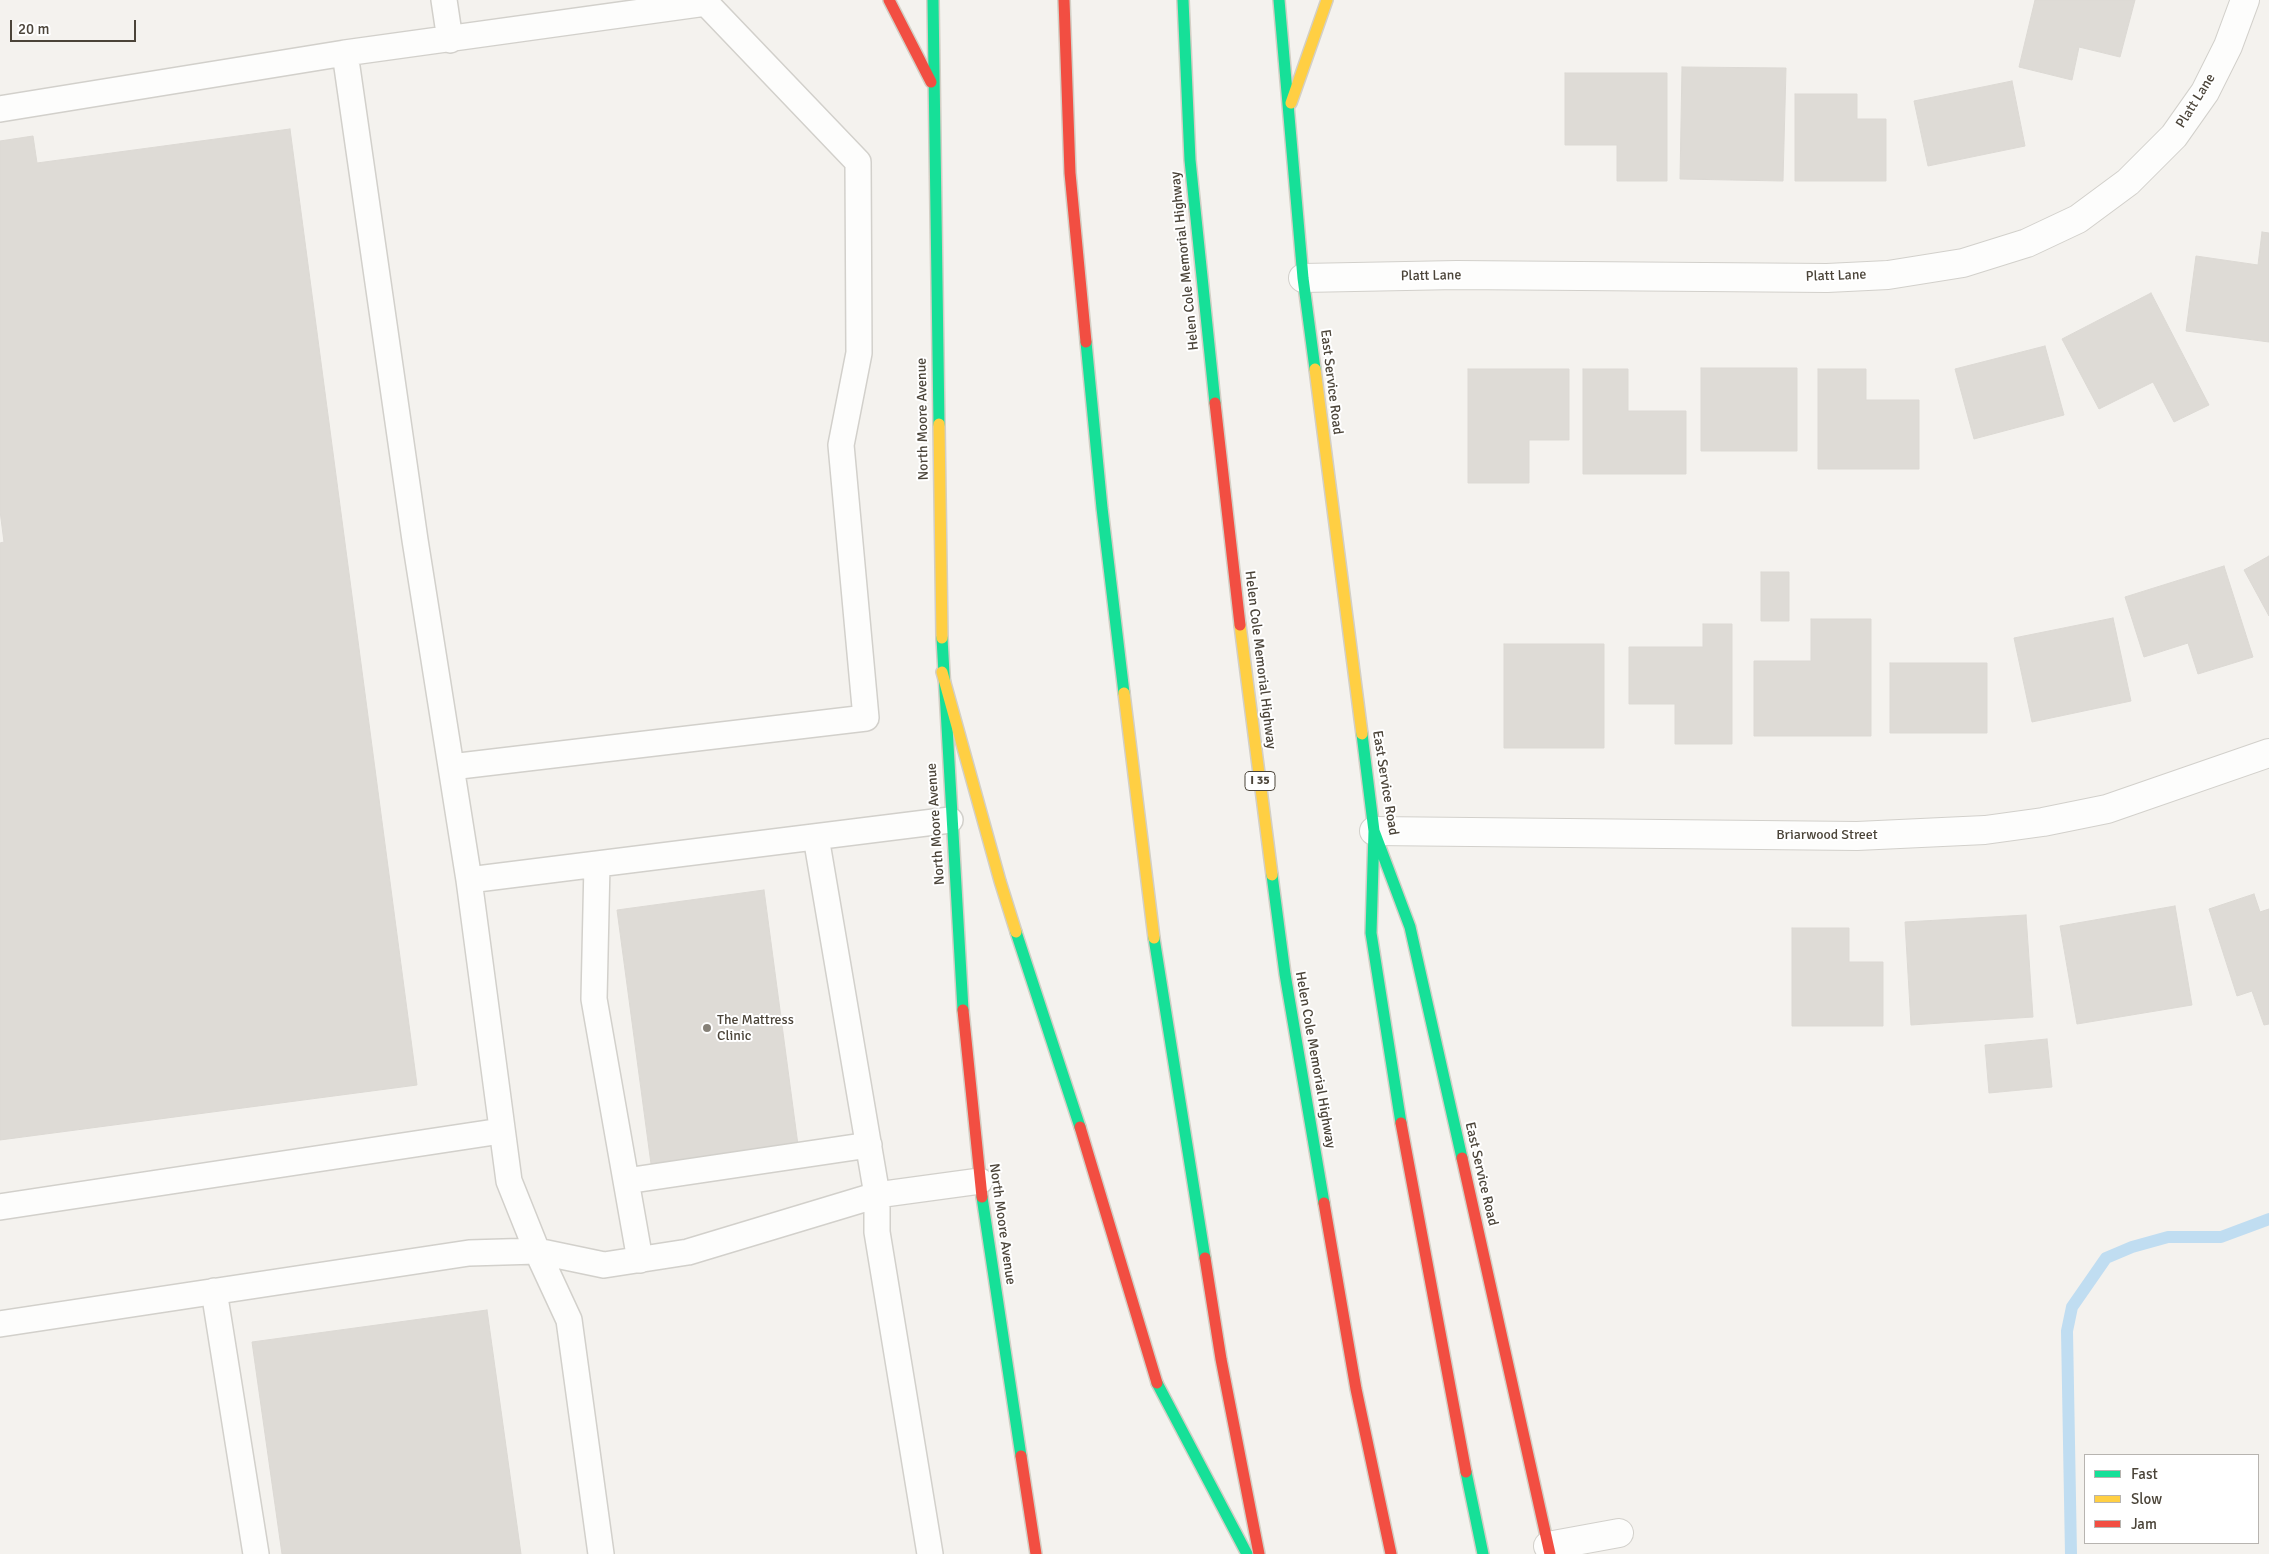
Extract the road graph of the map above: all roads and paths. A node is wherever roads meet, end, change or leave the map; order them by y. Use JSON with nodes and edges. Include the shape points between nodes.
{"nodes":[{"id":1,"x":444,"y":0,"type":"edge"},
{"id":2,"x":889,"y":0,"type":"edge"},
{"id":3,"x":933,"y":0,"type":"edge"},
{"id":4,"x":1064,"y":0,"type":"edge"},
{"id":5,"x":1182,"y":0,"type":"edge"},
{"id":6,"x":1279,"y":0,"type":"edge"},
{"id":7,"x":1327,"y":0,"type":"edge"},
{"id":8,"x":2245,"y":0,"type":"edge"},
{"id":9,"x":450,"y":40,"type":"junction"},
{"id":10,"x":345,"y":53,"type":"junction"},
{"id":11,"x":934,"y":87,"type":"junction"},
{"id":12,"x":0,"y":109,"type":"edge"},
{"id":13,"x":1287,"y":114,"type":"junction"},
{"id":14,"x":1303,"y":278,"type":"junction"},
{"id":15,"x":942,"y":672,"type":"junction"},
{"id":16,"x":2269,"y":753,"type":"edge"},
{"id":17,"x":451,"y":766,"type":"junction"},
{"id":18,"x":950,"y":820,"type":"junction"},
{"id":19,"x":1374,"y":831,"type":"junction"},
{"id":20,"x":816,"y":837,"type":"junction"},
{"id":21,"x":597,"y":864,"type":"junction"},
{"id":22,"x":469,"y":880,"type":"junction"},
{"id":23,"x":501,"y":1131,"type":"junction"},
{"id":24,"x":869,"y":1145,"type":"junction"},
{"id":25,"x":626,"y":1180,"type":"junction"},
{"id":26,"x":980,"y":1181,"type":"junction"},
{"id":27,"x":877,"y":1194,"type":"junction"},
{"id":28,"x":0,"y":1207,"type":"edge"},
{"id":29,"x":537,"y":1251,"type":"junction"},
{"id":30,"x":640,"y":1260,"type":"junction"},
{"id":31,"x":214,"y":1291,"type":"junction"},
{"id":32,"x":0,"y":1324,"type":"edge"},
{"id":33,"x":1619,"y":1533,"type":"dead end"},
{"id":34,"x":1549,"y":1550,"type":"edge"},
{"id":35,"x":256,"y":1554,"type":"edge"},
{"id":36,"x":601,"y":1554,"type":"edge"},
{"id":37,"x":930,"y":1554,"type":"edge"},
{"id":38,"x":1036,"y":1554,"type":"edge"},
{"id":39,"x":1247,"y":1554,"type":"edge"},
{"id":40,"x":1259,"y":1554,"type":"edge"},
{"id":41,"x":1391,"y":1554,"type":"edge"},
{"id":42,"x":1483,"y":1554,"type":"edge"}],
"edges":[{"from":1,"to":9,"type":"lane"},
{"from":2,"to":11,"type":"main road"},
{"from":3,"to":11,"type":"main road","name":"North Moore Avenue"},
{"from":4,"to":40,"type":"main road","via":[[1070,173],[1102,508],[1155,943],[1221,1359]]},
{"from":5,"to":41,"type":"main road","name":"Helen Cole Memorial Highway","number":"I 35","via":[[1190,160],[1226,512],[1285,974],[1356,1389]]},
{"from":6,"to":13,"type":"main road","name":"East Service Road"},
{"from":7,"to":13,"type":"main road"},
{"from":8,"to":14,"type":"street","name":"Platt Lane","via":[[2228,46],[2205,92],[2174,136],[2128,182],[2078,219],[2027,243],[1963,264],[1888,275],[1827,278],[1457,275]]},
{"from":9,"to":10,"type":"lane"},
{"from":9,"to":17,"type":"lane","via":[[706,3],[858,162],[859,353],[841,444],[866,718]]},
{"from":10,"to":12,"type":"lane"},
{"from":10,"to":17,"type":"lane"},
{"from":11,"to":15,"type":"main road","name":"North Moore Avenue"},
{"from":13,"to":14,"type":"main road","name":"East Service Road"},
{"from":14,"to":19,"type":"main road","name":"East Service Road"},
{"from":15,"to":18,"type":"main road","name":"North Moore Avenue"},
{"from":15,"to":39,"type":"main road","via":[[1000,881],[1092,1165],[1157,1383]]},
{"from":16,"to":19,"type":"street","name":"Briarwood Street","via":[[2107,809],[1984,830],[1857,836]]},
{"from":17,"to":22,"type":"lane"},
{"from":18,"to":20,"type":"lane"},
{"from":18,"to":26,"type":"main road","name":"North Moore Avenue","via":[[964,1028]]},
{"from":19,"to":34,"type":"main road","name":"East Service Road","via":[[1410,926]]},
{"from":19,"to":42,"type":"main road","via":[[1371,933],[1444,1360]]},
{"from":20,"to":21,"type":"lane"},
{"from":20,"to":24,"type":"lane"},
{"from":21,"to":22,"type":"lane"},
{"from":21,"to":25,"type":"lane","via":[[594,999]]},
{"from":22,"to":23,"type":"lane"},
{"from":23,"to":28,"type":"lane"},
{"from":23,"to":29,"type":"lane","via":[[509,1181]]},
{"from":24,"to":25,"type":"lane"},
{"from":24,"to":27,"type":"lane"},
{"from":25,"to":30,"type":"lane"},
{"from":26,"to":27,"type":"lane"},
{"from":26,"to":38,"type":"main road","name":"North Moore Avenue"},
{"from":27,"to":30,"type":"lane","via":[[688,1252]]},
{"from":27,"to":37,"type":"lane","via":[[877,1232]]},
{"from":29,"to":30,"type":"lane","via":[[604,1265]]},
{"from":29,"to":31,"type":"lane","via":[[469,1253]]},
{"from":29,"to":36,"type":"lane","via":[[569,1320]]},
{"from":31,"to":32,"type":"lane"},
{"from":31,"to":35,"type":"lane"},
{"from":33,"to":34,"type":"street"}]}
